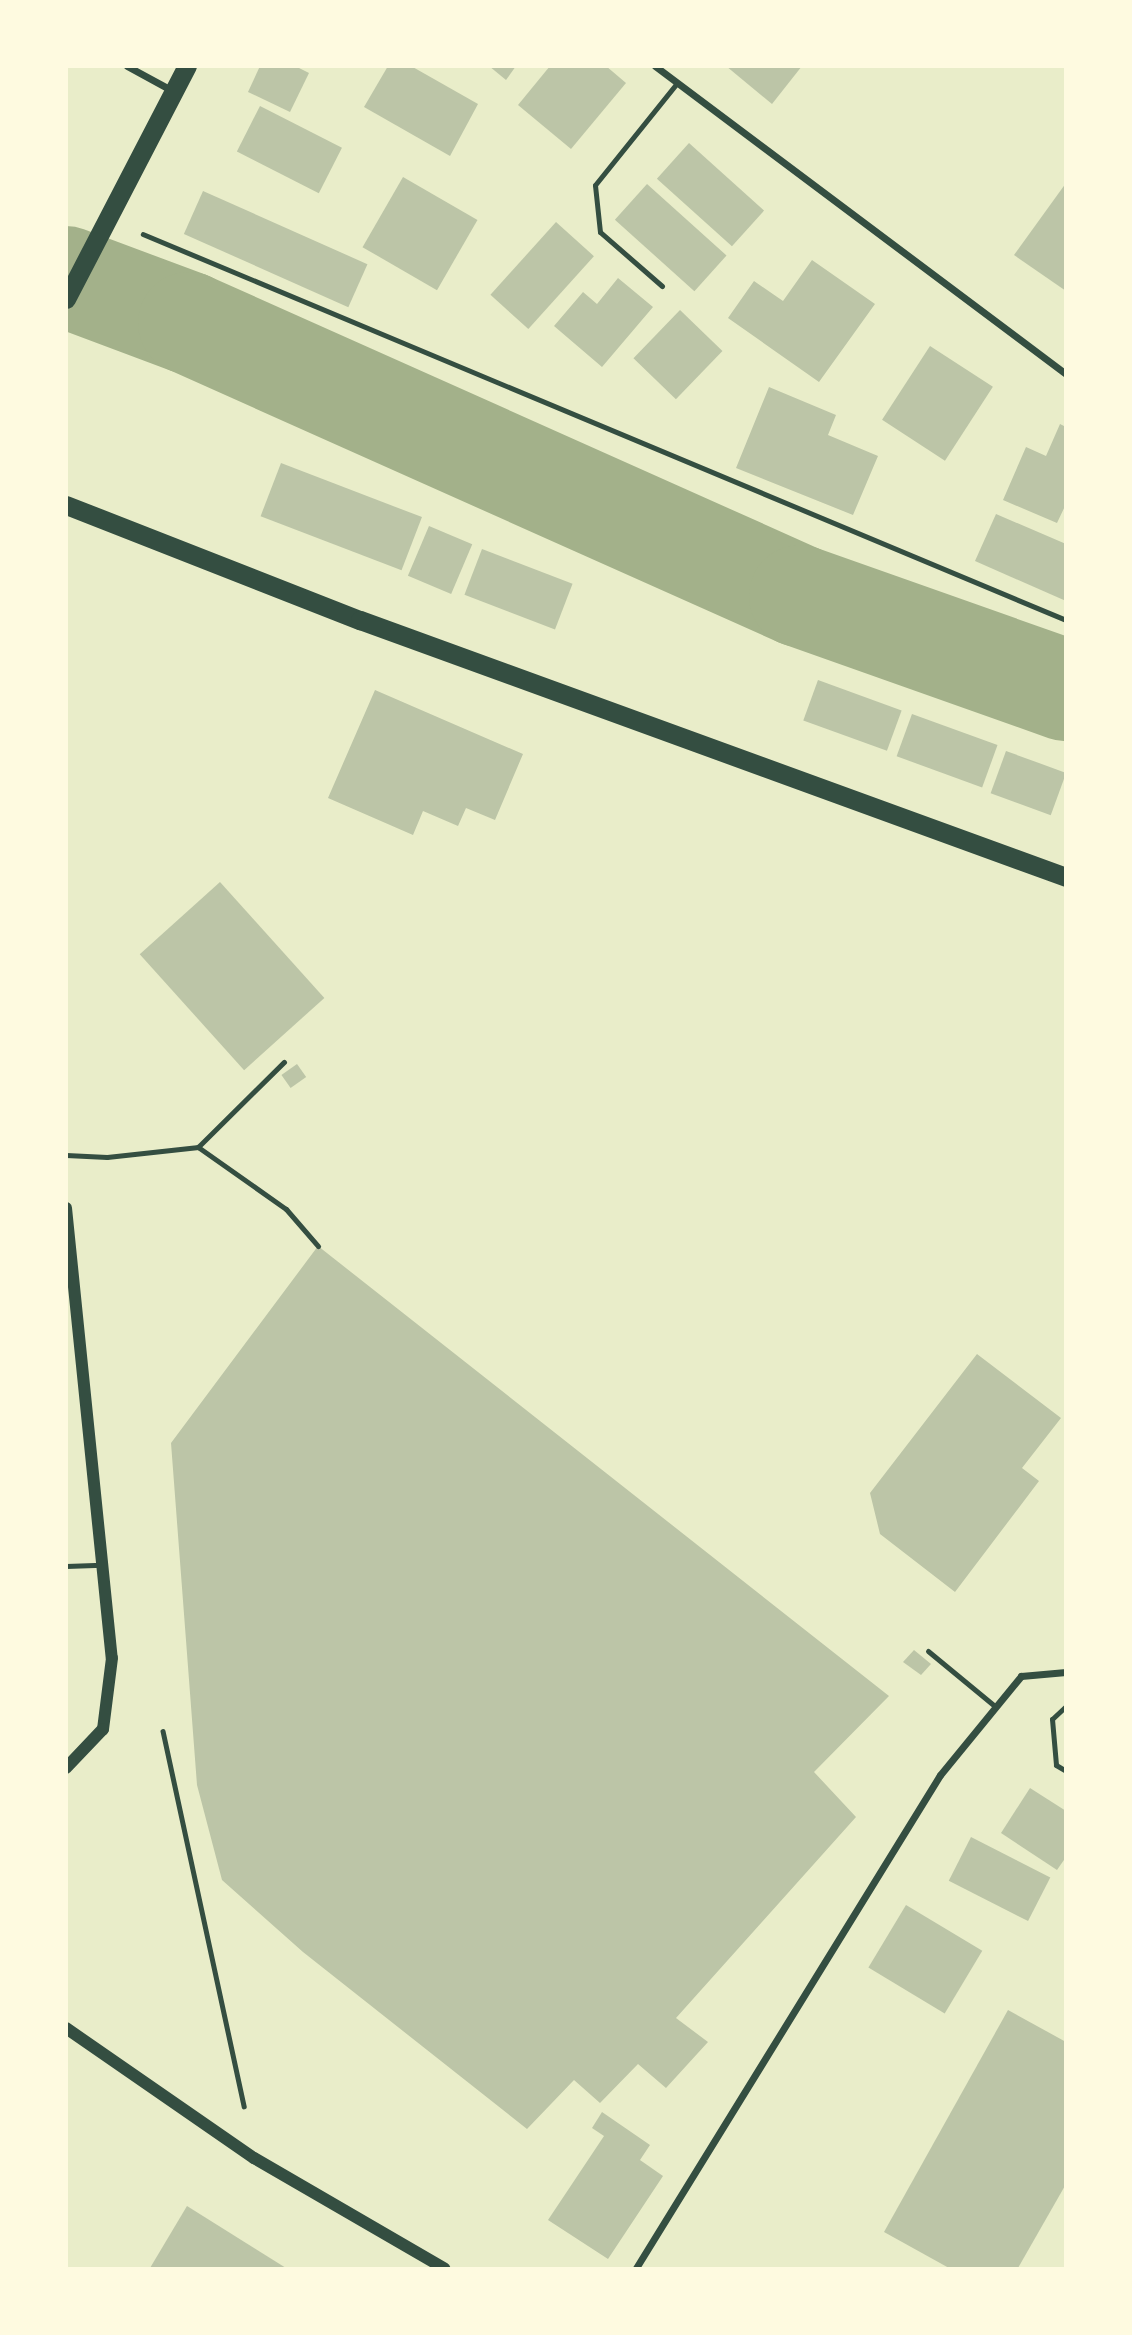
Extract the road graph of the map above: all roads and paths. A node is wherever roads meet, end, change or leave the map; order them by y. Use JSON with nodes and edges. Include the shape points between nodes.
{"nodes":[{"id":1,"x":127,"y":66,"type":"edge"},
{"id":2,"x":187,"y":66,"type":"edge"},
{"id":3,"x":655,"y":66,"type":"edge"},
{"id":4,"x":677,"y":83,"type":"junction"},
{"id":5,"x":176,"y":92,"type":"junction"},
{"id":6,"x":107,"y":219,"type":"junction"},
{"id":7,"x":662,"y":286,"type":"dead end"},
{"id":8,"x":66,"y":299,"type":"edge"},
{"id":9,"x":1066,"y":374,"type":"edge"},
{"id":10,"x":66,"y":505,"type":"edge"},
{"id":11,"x":1066,"y":620,"type":"edge"},
{"id":12,"x":1066,"y":877,"type":"edge"},
{"id":13,"x":284,"y":1062,"type":"dead end"},
{"id":14,"x":198,"y":1147,"type":"junction"},
{"id":15,"x":66,"y":1155,"type":"edge"},
{"id":16,"x":66,"y":1208,"type":"edge"},
{"id":17,"x":318,"y":1246,"type":"dead end"},
{"id":18,"x":104,"y":1565,"type":"junction"},
{"id":19,"x":66,"y":1566,"type":"edge"},
{"id":20,"x":928,"y":1651,"type":"dead end"},
{"id":21,"x":1066,"y":1672,"type":"edge"},
{"id":22,"x":1066,"y":1706,"type":"edge"},
{"id":23,"x":996,"y":1707,"type":"junction"},
{"id":24,"x":163,"y":1731,"type":"dead end"},
{"id":25,"x":66,"y":1769,"type":"edge"},
{"id":26,"x":1066,"y":1771,"type":"edge"},
{"id":27,"x":66,"y":2028,"type":"edge"},
{"id":28,"x":254,"y":2158,"type":"junction"},
{"id":29,"x":444,"y":2269,"type":"edge"},
{"id":30,"x":636,"y":2269,"type":"edge"}],
"edges":[{"from":1,"to":5,"type":"street"},
{"from":2,"to":5,"type":"highway"},
{"from":3,"to":4,"type":"street"},
{"from":4,"to":7,"type":"lane","via":[[596,185],[600,232]]},
{"from":4,"to":9,"type":"street"},
{"from":5,"to":6,"type":"highway"},
{"from":6,"to":8,"type":"highway"},
{"from":6,"to":11,"type":"path"},
{"from":10,"to":12,"type":"highway","via":[[348,616]]},
{"from":13,"to":14,"type":"lane"},
{"from":14,"to":15,"type":"lane","via":[[107,1157]]},
{"from":14,"to":17,"type":"lane","via":[[286,1209]]},
{"from":16,"to":18,"type":"street"},
{"from":18,"to":19,"type":"lane"},
{"from":18,"to":25,"type":"street","via":[[112,1658],[103,1729]]},
{"from":20,"to":23,"type":"lane"},
{"from":21,"to":23,"type":"street","via":[[1021,1676]]},
{"from":22,"to":26,"type":"lane","via":[[1052,1719],[1056,1765]]},
{"from":23,"to":30,"type":"street","via":[[940,1775]]},
{"from":24,"to":28,"type":"path"},
{"from":27,"to":28,"type":"street"},
{"from":28,"to":29,"type":"street"}]}
